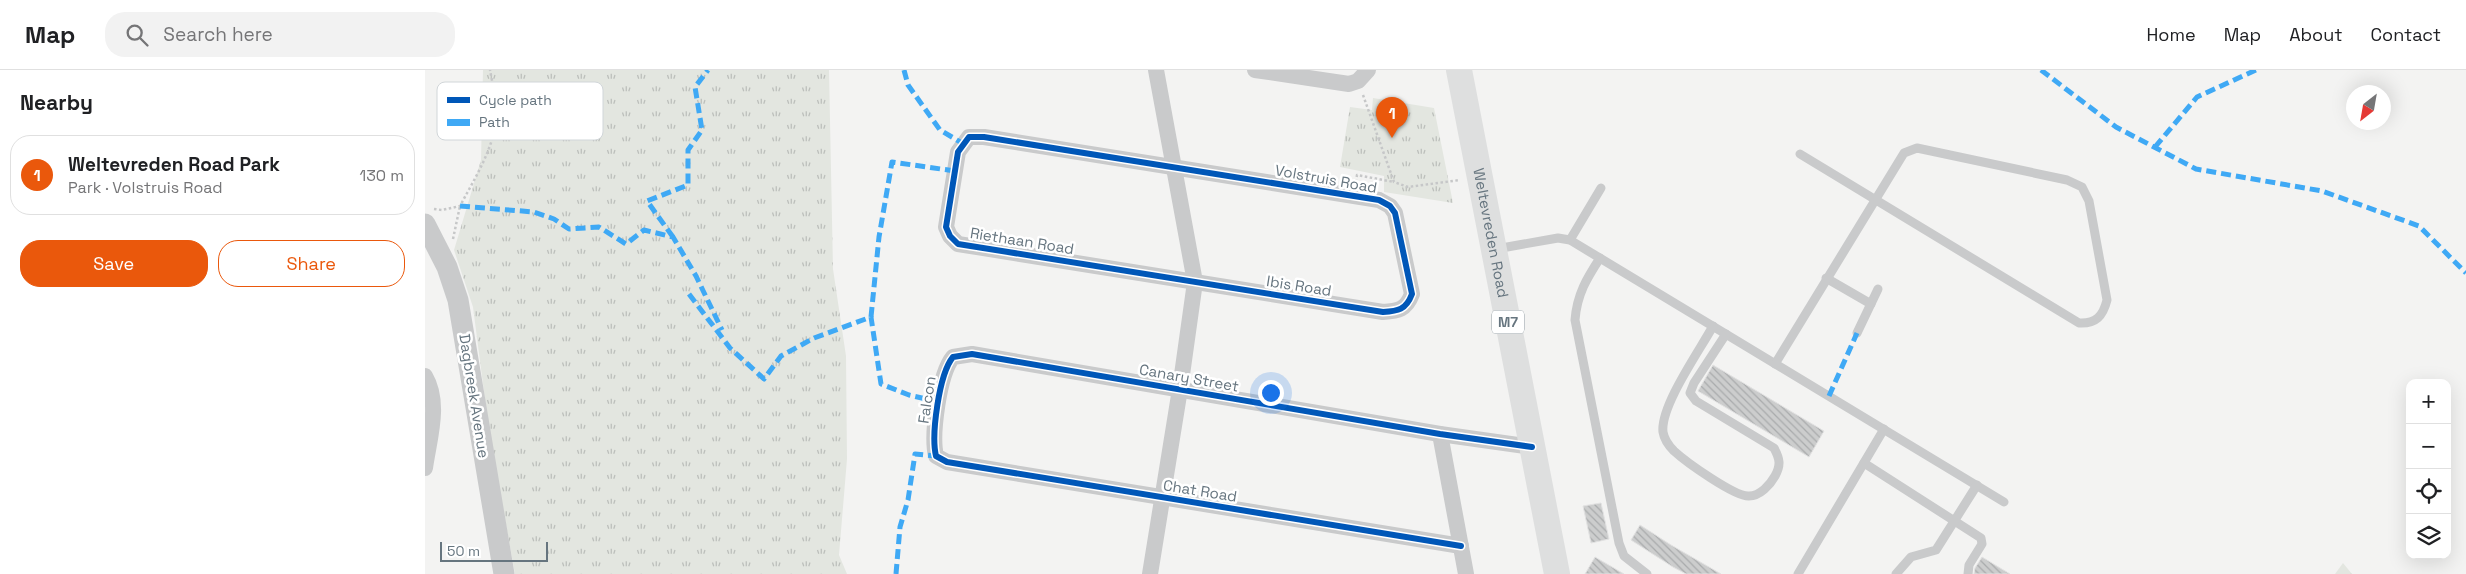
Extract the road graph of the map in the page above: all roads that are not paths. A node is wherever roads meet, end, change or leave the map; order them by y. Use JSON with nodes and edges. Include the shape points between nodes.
{"nodes":[{"id":1,"x":1156,"y":70,"type":"edge"},
{"id":2,"x":1255,"y":70,"type":"edge"},
{"id":3,"x":1367,"y":70,"type":"edge"},
{"id":4,"x":1459,"y":70,"type":"edge"},
{"id":5,"x":1800,"y":154,"type":"dead end"},
{"id":6,"x":1175,"y":167,"type":"junction"},
{"id":7,"x":1601,"y":188,"type":"dead end"},
{"id":8,"x":1875,"y":199,"type":"junction"},
{"id":9,"x":427,"y":216,"type":"edge"},
{"id":10,"x":1570,"y":240,"type":"junction"},
{"id":11,"x":1494,"y":250,"type":"junction"},
{"id":12,"x":1600,"y":258,"type":"junction"},
{"id":13,"x":1826,"y":278,"type":"junction"},
{"id":14,"x":1195,"y":282,"type":"junction"},
{"id":15,"x":1878,"y":289,"type":"dead end"},
{"id":16,"x":1871,"y":304,"type":"junction"},
{"id":17,"x":1399,"y":311,"type":"joint"},
{"id":18,"x":1713,"y":326,"type":"junction"},
{"id":19,"x":1857,"y":333,"type":"dead end"},
{"id":20,"x":1726,"y":334,"type":"junction"},
{"id":21,"x":960,"y":354,"type":"joint"},
{"id":22,"x":1775,"y":364,"type":"junction"},
{"id":23,"x":425,"y":376,"type":"edge"},
{"id":24,"x":1181,"y":389,"type":"junction"},
{"id":25,"x":1884,"y":429,"type":"junction"},
{"id":26,"x":1440,"y":434,"type":"junction"},
{"id":27,"x":1532,"y":447,"type":"junction"},
{"id":28,"x":936,"y":456,"type":"joint"},
{"id":29,"x":1864,"y":463,"type":"junction"},
{"id":30,"x":425,"y":468,"type":"edge"},
{"id":31,"x":1977,"y":485,"type":"junction"},
{"id":32,"x":1163,"y":498,"type":"junction"},
{"id":33,"x":2004,"y":502,"type":"dead end"},
{"id":34,"x":1955,"y":521,"type":"junction"},
{"id":35,"x":1461,"y":546,"type":"junction"},
{"id":36,"x":504,"y":574,"type":"edge"},
{"id":37,"x":1150,"y":574,"type":"edge"},
{"id":38,"x":1466,"y":574,"type":"edge"},
{"id":39,"x":1557,"y":574,"type":"edge"},
{"id":40,"x":1647,"y":574,"type":"edge"},
{"id":41,"x":1798,"y":574,"type":"edge"},
{"id":42,"x":1896,"y":574,"type":"edge"},
{"id":43,"x":1968,"y":574,"type":"edge"}],
"edges":[{"from":1,"to":6,"type":"street"},
{"from":2,"to":3,"type":"street","via":[[1349,84],[1358,82]]},
{"from":4,"to":11,"type":"main road","name":"Weltevreden Road","number":"M7"},
{"from":5,"to":8,"type":"lane"},
{"from":6,"to":14,"type":"street"},
{"from":6,"to":14,"type":"street","name":"Riethaan Road","via":[[969,137],[958,152],[946,227],[958,244]]},
{"from":6,"to":17,"type":"street","name":"Volstruis Road","via":[[1385,203],[1395,213],[1411,294],[1409,303]]},
{"from":7,"to":10,"type":"lane"},
{"from":8,"to":8,"type":"lane","via":[[1904,153],[1917,148],[2067,180],[2082,187],[2089,201],[2107,300],[2104,311],[2089,323],[2079,322]]},
{"from":8,"to":13,"type":"lane"},
{"from":9,"to":36,"type":"street","name":"Dagbreek Avenue","via":[[458,300]]},
{"from":10,"to":11,"type":"lane","via":[[1558,238]]},
{"from":10,"to":12,"type":"lane"},
{"from":11,"to":27,"type":"main road","name":"Weltevreden Road","number":"M7"},
{"from":12,"to":18,"type":"lane"},
{"from":12,"to":40,"type":"lane","via":[[1584,283],[1577,301],[1575,320],[1619,543],[1633,566]]},
{"from":13,"to":16,"type":"lane"},
{"from":13,"to":22,"type":"lane"},
{"from":14,"to":17,"type":"street","name":"Ibis Road","via":[[1383,312]]},
{"from":14,"to":24,"type":"street"},
{"from":15,"to":16,"type":"lane"},
{"from":16,"to":19,"type":"lane"},
{"from":18,"to":20,"type":"lane"},
{"from":18,"to":20,"type":"lane","via":[[1669,402],[1663,433],[1681,457],[1737,494],[1748,496],[1758,494],[1771,482],[1779,467],[1778,455],[1774,448],[1697,401],[1690,393]]},
{"from":20,"to":22,"type":"lane"},
{"from":21,"to":24,"type":"street","name":"Canary Street"},
{"from":21,"to":28,"type":"street","name":"Falcon","via":[[948,363],[943,375],[933,443]]},
{"from":22,"to":25,"type":"lane"},
{"from":23,"to":30,"type":"street","via":[[433,402]]},
{"from":24,"to":26,"type":"street","name":"Canary Street"},
{"from":24,"to":32,"type":"street"},
{"from":25,"to":29,"type":"lane"},
{"from":25,"to":31,"type":"lane"},
{"from":26,"to":27,"type":"street","name":"Canary Street"},
{"from":26,"to":35,"type":"street"},
{"from":27,"to":39,"type":"main road","name":"Weltevreden Road","number":"M7"},
{"from":28,"to":32,"type":"street","name":"Chat Road","via":[[947,462]]},
{"from":29,"to":34,"type":"lane"},
{"from":29,"to":41,"type":"lane"},
{"from":31,"to":33,"type":"lane"},
{"from":31,"to":34,"type":"lane"},
{"from":32,"to":35,"type":"street","name":"Chat Road"},
{"from":32,"to":37,"type":"street"},
{"from":34,"to":42,"type":"lane","via":[[1936,550],[1911,557]]},
{"from":34,"to":43,"type":"lane","via":[[1983,542],[1969,565]]},
{"from":35,"to":38,"type":"street"}]}
